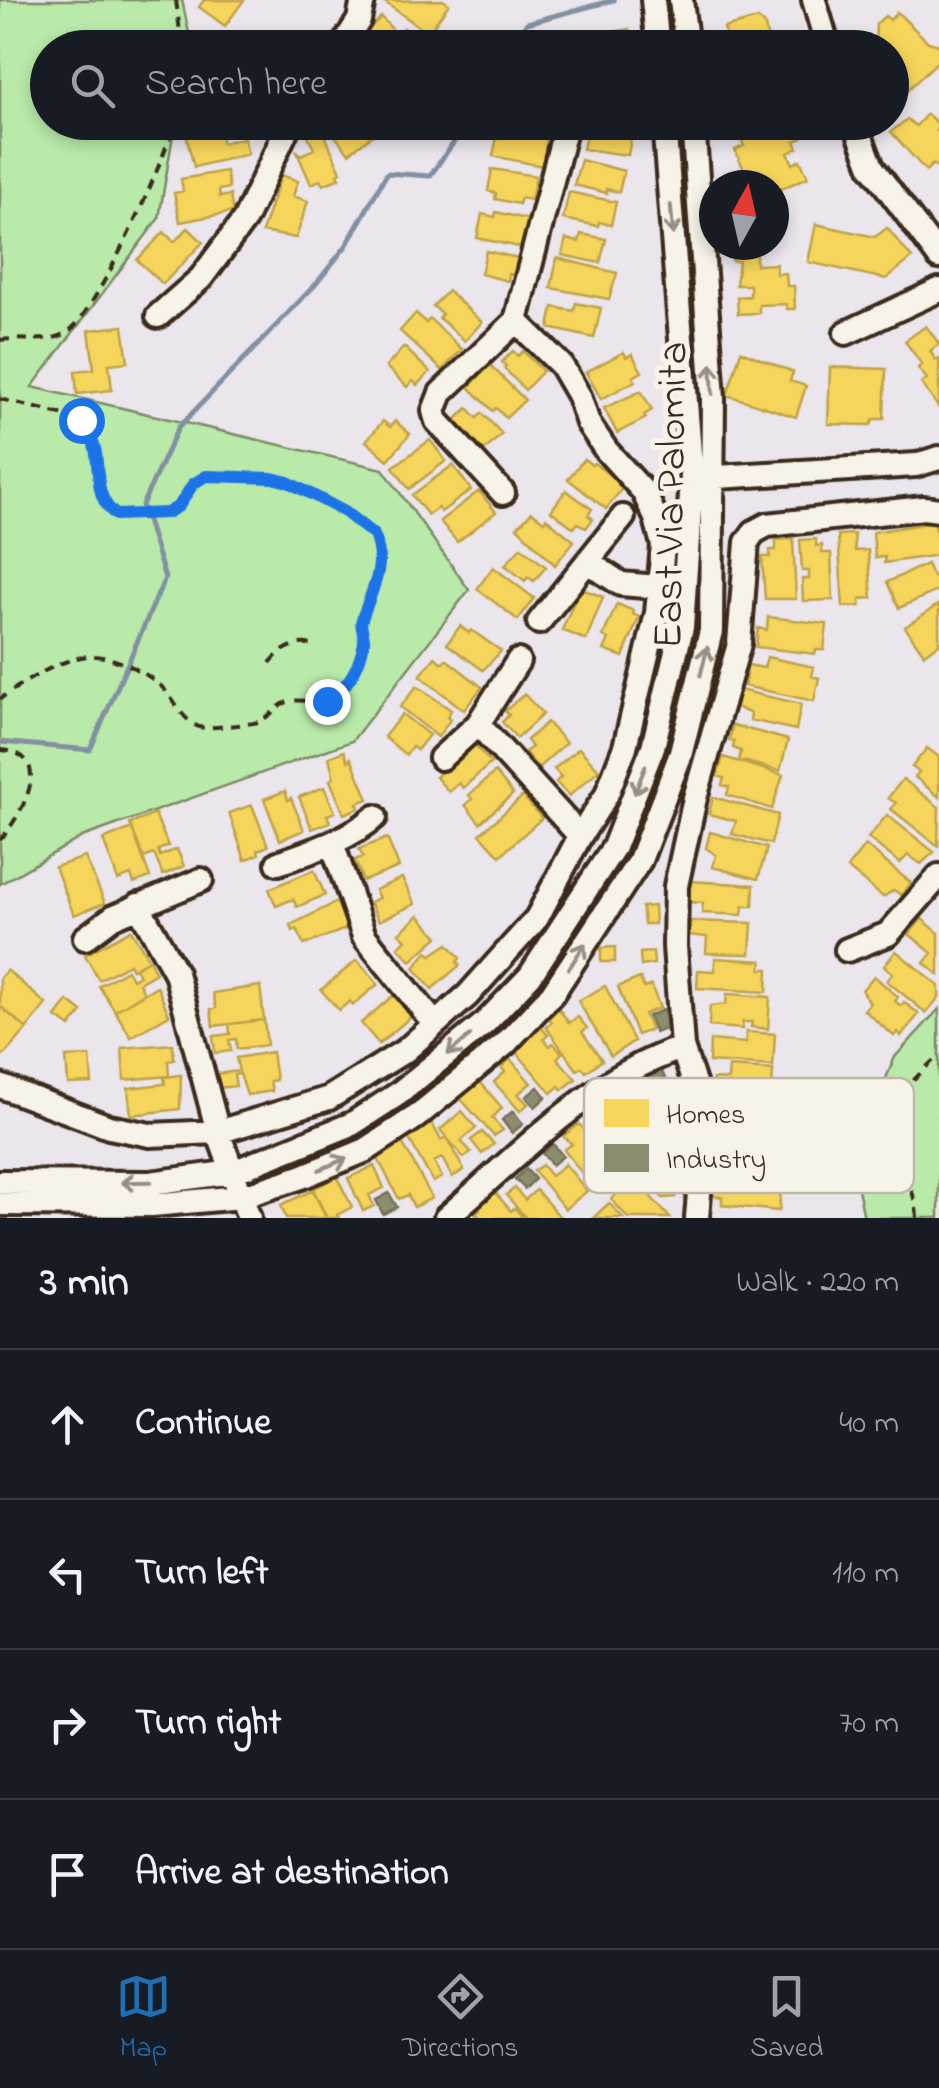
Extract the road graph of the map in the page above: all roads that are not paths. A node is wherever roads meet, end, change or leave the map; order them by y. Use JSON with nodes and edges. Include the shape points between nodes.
{"nodes":[{"id":1,"x":363,"y":0,"type":"edge"},
{"id":2,"x":652,"y":0,"type":"edge"},
{"id":3,"x":681,"y":0,"type":"edge"},
{"id":4,"x":814,"y":0,"type":"edge"},
{"id":5,"x":353,"y":30,"type":"edge"},
{"id":6,"x":656,"y":30,"type":"edge"},
{"id":7,"x":685,"y":30,"type":"edge"},
{"id":8,"x":823,"y":30,"type":"edge"},
{"id":9,"x":282,"y":140,"type":"edge"},
{"id":10,"x":562,"y":140,"type":"edge"},
{"id":11,"x":666,"y":140,"type":"edge"},
{"id":12,"x":694,"y":140,"type":"edge"},
{"id":13,"x":862,"y":140,"type":"edge"},
{"id":14,"x":939,"y":257,"type":"edge"},
{"id":15,"x":939,"y":290,"type":"edge"},
{"id":16,"x":158,"y":316,"type":"dead end"},
{"id":17,"x":516,"y":320,"type":"junction"},
{"id":18,"x":846,"y":333,"type":"dead end"},
{"id":19,"x":939,"y":458,"type":"edge"},
{"id":20,"x":703,"y":478,"type":"junction"},
{"id":21,"x":503,"y":492,"type":"dead end"},
{"id":22,"x":939,"y":510,"type":"edge"},
{"id":23,"x":623,"y":517,"type":"dead end"},
{"id":24,"x":588,"y":562,"type":"junction"},
{"id":25,"x":658,"y":587,"type":"junction"},
{"id":26,"x":539,"y":622,"type":"dead end"},
{"id":27,"x":518,"y":661,"type":"dead end"},
{"id":28,"x":478,"y":724,"type":"junction"},
{"id":29,"x":440,"y":758,"type":"dead end"},
{"id":30,"x":376,"y":817,"type":"dead end"},
{"id":31,"x":580,"y":836,"type":"junction"},
{"id":32,"x":332,"y":843,"type":"junction"},
{"id":33,"x":278,"y":863,"type":"dead end"},
{"id":34,"x":939,"y":876,"type":"edge"},
{"id":35,"x":202,"y":880,"type":"dead end"},
{"id":36,"x":138,"y":905,"type":"junction"},
{"id":37,"x":84,"y":938,"type":"dead end"},
{"id":38,"x":848,"y":950,"type":"dead end"},
{"id":39,"x":434,"y":1023,"type":"junction"},
{"id":40,"x":682,"y":1047,"type":"junction"},
{"id":41,"x":620,"y":1078,"type":"edge"},
{"id":42,"x":692,"y":1078,"type":"edge"},
{"id":43,"x":0,"y":1086,"type":"edge"},
{"id":44,"x":584,"y":1103,"type":"edge"},
{"id":45,"x":218,"y":1132,"type":"junction"},
{"id":46,"x":233,"y":1172,"type":"junction"},
{"id":47,"x":0,"y":1182,"type":"edge"},
{"id":48,"x":698,"y":1193,"type":"edge"},
{"id":49,"x":0,"y":1204,"type":"edge"},
{"id":50,"x":245,"y":1208,"type":"edge"},
{"id":51,"x":446,"y":1218,"type":"edge"},
{"id":52,"x":697,"y":1218,"type":"edge"}],
"edges":[{"from":1,"to":5,"type":"street"},
{"from":2,"to":6,"type":"street"},
{"from":3,"to":7,"type":"street"},
{"from":4,"to":8,"type":"street"},
{"from":9,"to":16,"type":"street","via":[[245,219],[201,278]]},
{"from":10,"to":17,"type":"street"},
{"from":11,"to":20,"type":"street","name":"East Via Palomita","one_way":true},
{"from":20,"to":12,"type":"street","name":"East Via Palomita","one_way":true,"via":[[708,305]]},
{"from":13,"to":14,"type":"street","via":[[872,167]]},
{"from":15,"to":18,"type":"street"},
{"from":17,"to":21,"type":"street","via":[[441,393],[434,411]]},
{"from":17,"to":25,"type":"street","via":[[561,365],[588,424],[642,491],[663,545]]},
{"from":19,"to":20,"type":"street","via":[[916,465]]},
{"from":20,"to":46,"type":"street","name":"East Via Palomita","one_way":true,"via":[[682,627],[653,747],[614,847],[530,976],[485,1023],[398,1094],[352,1124]]},
{"from":50,"to":20,"type":"street","name":"East Via Palomita","one_way":true,"via":[[366,1150],[505,1044],[552,994],[640,860],[680,756],[711,631]]},
{"from":22,"to":40,"type":"street","via":[[759,528],[747,542],[739,644],[676,886]]},
{"from":23,"to":24,"type":"street"},
{"from":24,"to":25,"type":"street","via":[[620,584]]},
{"from":24,"to":26,"type":"street"},
{"from":25,"to":31,"type":"street","via":[[624,746],[606,796]]},
{"from":27,"to":28,"type":"street"},
{"from":28,"to":29,"type":"street"},
{"from":28,"to":31,"type":"street"},
{"from":30,"to":32,"type":"street"},
{"from":31,"to":39,"type":"street","via":[[537,918]]},
{"from":32,"to":33,"type":"street"},
{"from":32,"to":39,"type":"street","via":[[364,936]]},
{"from":34,"to":38,"type":"street","via":[[888,934]]},
{"from":35,"to":36,"type":"street"},
{"from":36,"to":37,"type":"street"},
{"from":36,"to":45,"type":"street","via":[[176,973]]},
{"from":39,"to":45,"type":"street","via":[[406,1050],[329,1098]]},
{"from":40,"to":41,"type":"street"},
{"from":40,"to":42,"type":"street"},
{"from":43,"to":45,"type":"street","via":[[109,1127],[150,1135]]},
{"from":44,"to":51,"type":"street"},
{"from":45,"to":46,"type":"street"},
{"from":46,"to":47,"type":"street","name":"East Via Palomita","one_way":true,"via":[[150,1182]]},
{"from":46,"to":50,"type":"street"},
{"from":48,"to":52,"type":"street"},
{"from":49,"to":50,"type":"street","name":"East Via Palomita"}]}
